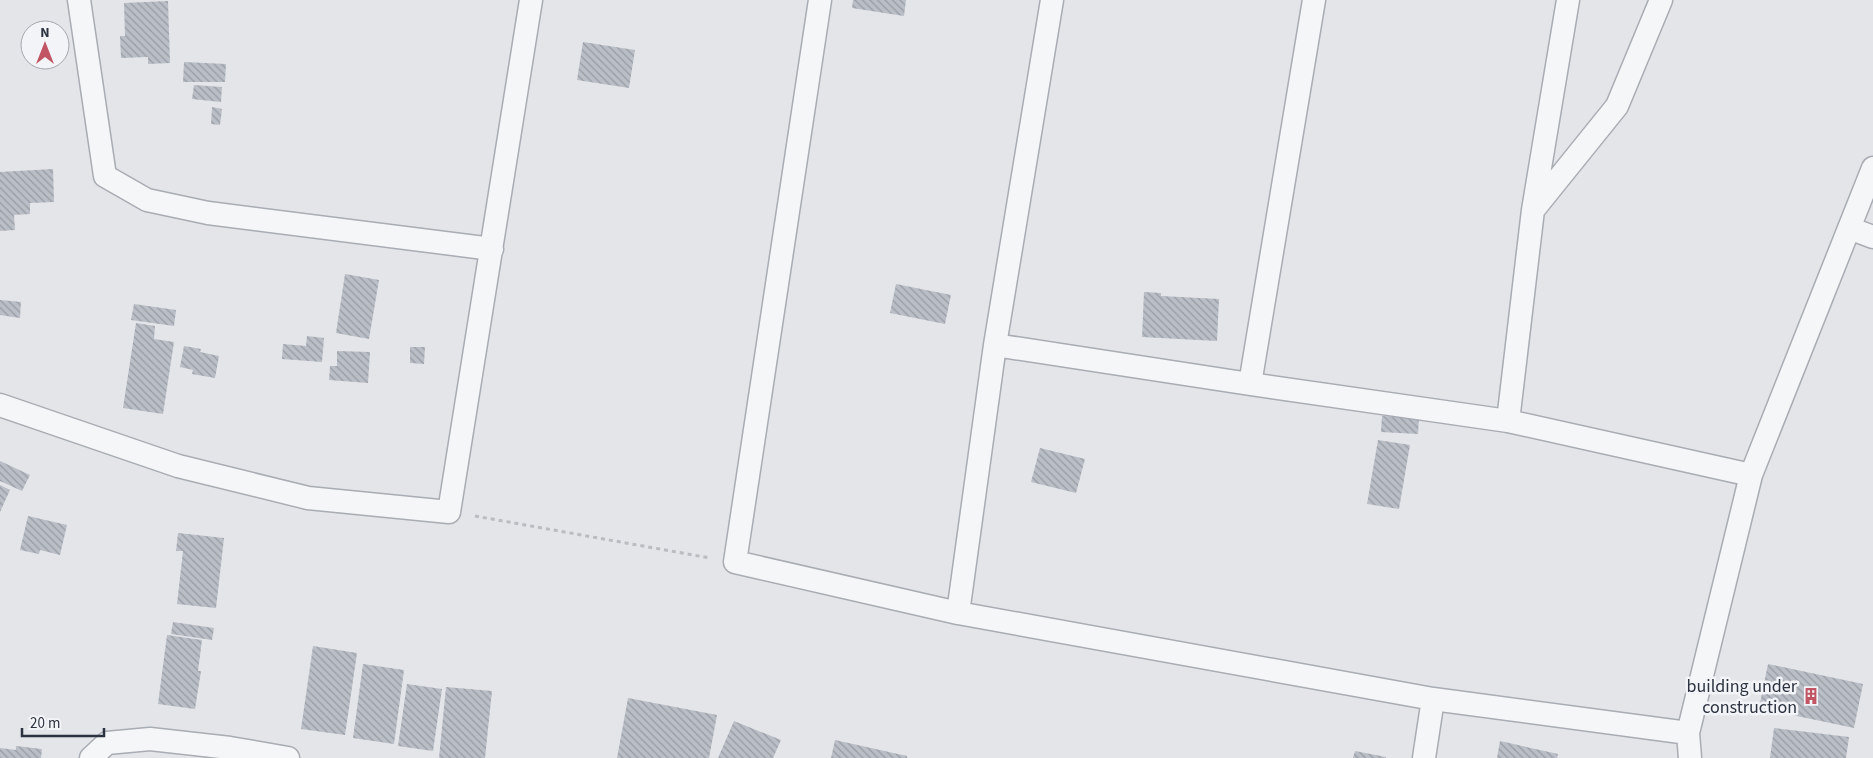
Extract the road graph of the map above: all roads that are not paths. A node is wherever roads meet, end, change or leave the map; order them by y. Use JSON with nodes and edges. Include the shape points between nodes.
{"nodes":[{"id":1,"x":79,"y":0,"type":"edge"},
{"id":2,"x":531,"y":0,"type":"edge"},
{"id":3,"x":820,"y":0,"type":"edge"},
{"id":4,"x":1052,"y":0,"type":"edge"},
{"id":5,"x":1314,"y":0,"type":"edge"},
{"id":6,"x":1568,"y":0,"type":"edge"},
{"id":7,"x":1661,"y":0,"type":"edge"},
{"id":8,"x":1873,"y":168,"type":"edge"},
{"id":9,"x":1533,"y":210,"type":"junction"},
{"id":10,"x":1849,"y":228,"type":"junction"},
{"id":11,"x":1873,"y":238,"type":"edge"},
{"id":12,"x":492,"y":249,"type":"junction"},
{"id":13,"x":995,"y":345,"type":"junction"},
{"id":14,"x":1250,"y":384,"type":"junction"},
{"id":15,"x":0,"y":405,"type":"edge"},
{"id":16,"x":1508,"y":421,"type":"junction"},
{"id":17,"x":1751,"y":475,"type":"junction"},
{"id":18,"x":958,"y":613,"type":"junction"},
{"id":19,"x":1432,"y":699,"type":"junction"},
{"id":20,"x":1688,"y":733,"type":"junction"},
{"id":21,"x":229,"y":753,"type":"edge"},
{"id":22,"x":92,"y":758,"type":"edge"},
{"id":23,"x":288,"y":758,"type":"edge"},
{"id":24,"x":1424,"y":758,"type":"edge"},
{"id":25,"x":1690,"y":758,"type":"edge"}],
"edges":[{"from":1,"to":12,"type":"street","via":[[105,176],[147,200],[208,213]]},
{"from":2,"to":12,"type":"street"},
{"from":3,"to":18,"type":"street","via":[[735,562]]},
{"from":4,"to":13,"type":"street"},
{"from":5,"to":14,"type":"street"},
{"from":6,"to":9,"type":"street"},
{"from":7,"to":9,"type":"street","via":[[1617,106]]},
{"from":8,"to":10,"type":"street"},
{"from":9,"to":16,"type":"street"},
{"from":10,"to":11,"type":"street"},
{"from":10,"to":17,"type":"street"},
{"from":12,"to":15,"type":"street","via":[[449,512],[308,498],[178,466]]},
{"from":13,"to":14,"type":"street"},
{"from":13,"to":18,"type":"street"},
{"from":14,"to":16,"type":"street"},
{"from":16,"to":17,"type":"street"},
{"from":17,"to":20,"type":"street"},
{"from":18,"to":19,"type":"street"},
{"from":19,"to":20,"type":"street"},
{"from":19,"to":24,"type":"street"},
{"from":20,"to":25,"type":"street"},
{"from":21,"to":22,"type":"street","via":[[150,739],[107,743]]},
{"from":21,"to":23,"type":"street"}]}
